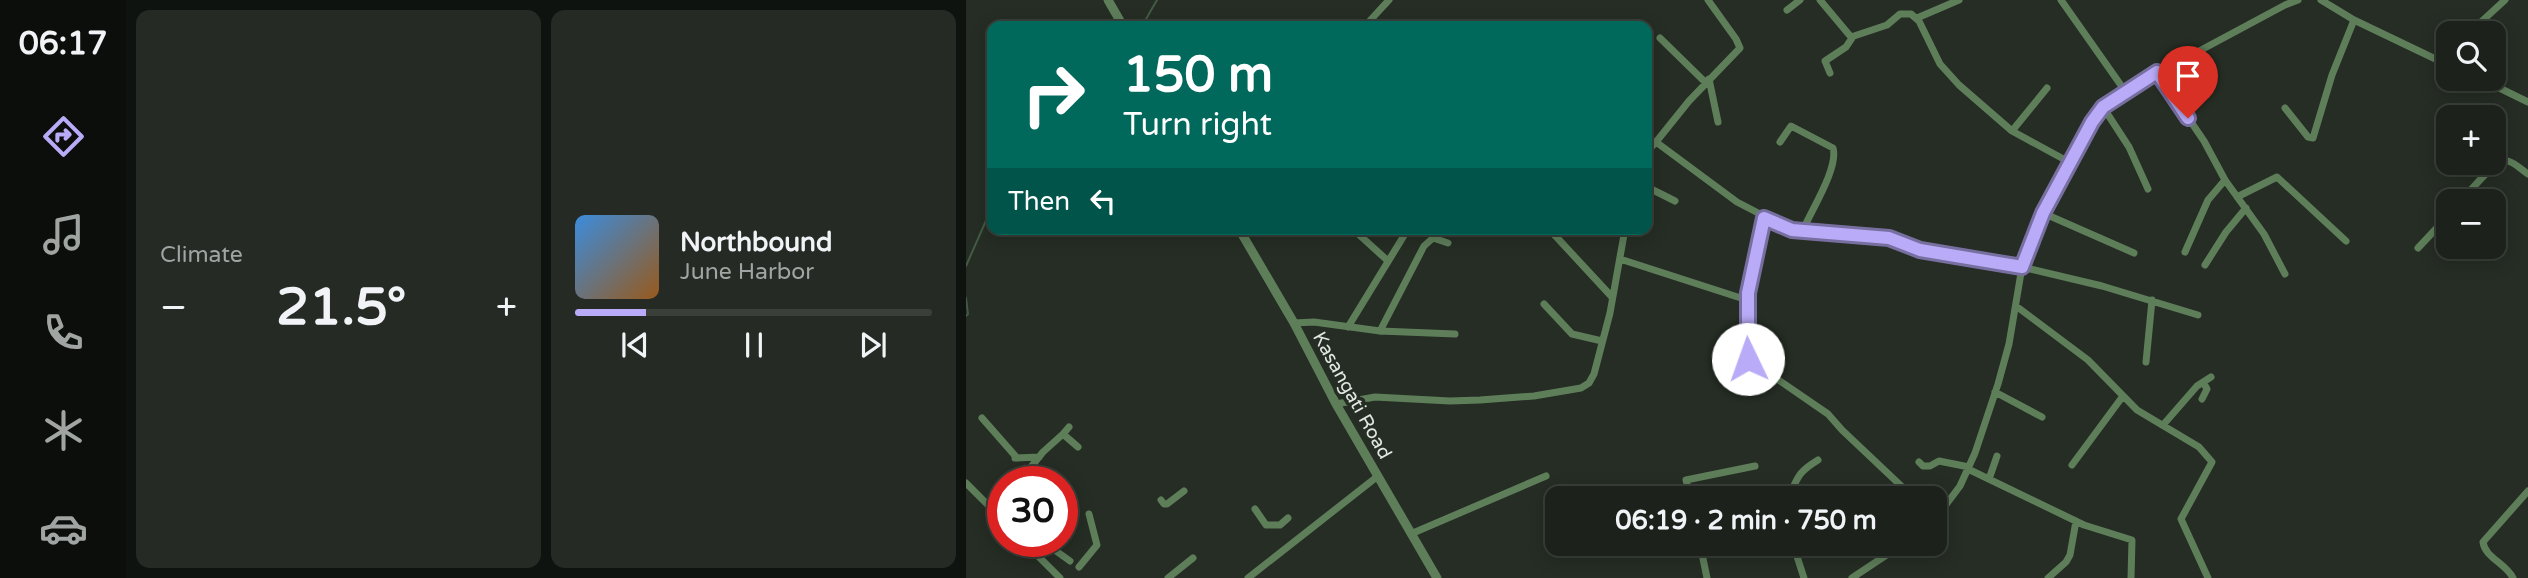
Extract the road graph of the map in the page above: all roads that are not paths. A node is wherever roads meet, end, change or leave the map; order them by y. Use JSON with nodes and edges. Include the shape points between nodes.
{"nodes":[{"id":1,"x":1108,"y":0,"type":"edge"},
{"id":2,"x":1389,"y":0,"type":"edge"},
{"id":3,"x":1708,"y":0,"type":"edge"},
{"id":4,"x":1800,"y":0,"type":"edge"},
{"id":5,"x":1820,"y":0,"type":"edge"},
{"id":6,"x":1959,"y":0,"type":"edge"},
{"id":7,"x":2061,"y":0,"type":"edge"},
{"id":8,"x":2298,"y":0,"type":"edge"},
{"id":9,"x":2321,"y":0,"type":"edge"},
{"id":10,"x":2505,"y":0,"type":"edge"},
{"id":11,"x":1787,"y":10,"type":"dead end"},
{"id":12,"x":1917,"y":18,"type":"junction"},
{"id":13,"x":2354,"y":20,"type":"junction"},
{"id":14,"x":1120,"y":21,"type":"edge"},
{"id":15,"x":1370,"y":21,"type":"edge"},
{"id":16,"x":2482,"y":21,"type":"edge"},
{"id":17,"x":1660,"y":38,"type":"dead end"},
{"id":18,"x":1852,"y":38,"type":"junction"},
{"id":19,"x":2436,"y":59,"type":"edge"},
{"id":20,"x":2157,"y":72,"type":"junction"},
{"id":21,"x":1830,"y":73,"type":"dead end"},
{"id":22,"x":1707,"y":81,"type":"junction"},
{"id":23,"x":2047,"y":88,"type":"dead end"},
{"id":24,"x":2125,"y":91,"type":"junction"},
{"id":25,"x":2506,"y":91,"type":"edge"},
{"id":26,"x":2528,"y":102,"type":"edge"},
{"id":27,"x":2103,"y":107,"type":"junction"},
{"id":28,"x":2285,"y":108,"type":"dead end"},
{"id":29,"x":1718,"y":122,"type":"dead end"},
{"id":30,"x":2012,"y":131,"type":"junction"},
{"id":31,"x":1656,"y":142,"type":"junction"},
{"id":32,"x":1780,"y":142,"type":"dead end"},
{"id":33,"x":1652,"y":146,"type":"edge"},
{"id":34,"x":2069,"y":162,"type":"junction"},
{"id":35,"x":2528,"y":174,"type":"edge"},
{"id":36,"x":2225,"y":180,"type":"junction"},
{"id":37,"x":2148,"y":189,"type":"dead end"},
{"id":38,"x":2472,"y":189,"type":"edge"},
{"id":39,"x":1652,"y":190,"type":"edge"},
{"id":40,"x":2237,"y":197,"type":"junction"},
{"id":41,"x":1675,"y":201,"type":"dead end"},
{"id":42,"x":2246,"y":208,"type":"junction"},
{"id":43,"x":2043,"y":213,"type":"junction"},
{"id":44,"x":1764,"y":218,"type":"junction"},
{"id":45,"x":2436,"y":229,"type":"edge"},
{"id":46,"x":1803,"y":230,"type":"junction"},
{"id":47,"x":1243,"y":235,"type":"edge"},
{"id":48,"x":1359,"y":235,"type":"edge"},
{"id":49,"x":1404,"y":235,"type":"edge"},
{"id":50,"x":1554,"y":235,"type":"edge"},
{"id":51,"x":1624,"y":235,"type":"edge"},
{"id":52,"x":2346,"y":241,"type":"dead end"},
{"id":53,"x":1448,"y":243,"type":"dead end"},
{"id":54,"x":2418,"y":248,"type":"dead end"},
{"id":55,"x":2185,"y":252,"type":"dead end"},
{"id":56,"x":2134,"y":253,"type":"dead end"},
{"id":57,"x":1620,"y":259,"type":"junction"},
{"id":58,"x":1388,"y":261,"type":"junction"},
{"id":59,"x":2205,"y":265,"type":"dead end"},
{"id":60,"x":2022,"y":267,"type":"junction"},
{"id":61,"x":2285,"y":274,"type":"dead end"},
{"id":62,"x":1612,"y":298,"type":"junction"},
{"id":63,"x":1747,"y":300,"type":"junction"},
{"id":64,"x":2152,"y":300,"type":"junction"},
{"id":65,"x":1544,"y":304,"type":"dead end"},
{"id":66,"x":2016,"y":306,"type":"junction"},
{"id":67,"x":2197,"y":315,"type":"dead end"},
{"id":68,"x":1294,"y":323,"type":"junction"},
{"id":69,"x":1348,"y":327,"type":"junction"},
{"id":70,"x":1380,"y":331,"type":"junction"},
{"id":71,"x":1455,"y":334,"type":"dead end"},
{"id":72,"x":1602,"y":341,"type":"junction"},
{"id":73,"x":2146,"y":362,"type":"dead end"},
{"id":74,"x":2211,"y":377,"type":"dead end"},
{"id":75,"x":2203,"y":382,"type":"junction"},
{"id":76,"x":1995,"y":392,"type":"junction"},
{"id":77,"x":2123,"y":396,"type":"junction"},
{"id":78,"x":2202,"y":399,"type":"dead end"},
{"id":79,"x":1336,"y":404,"type":"junction"},
{"id":80,"x":2042,"y":416,"type":"dead end"},
{"id":81,"x":982,"y":418,"type":"dead end"},
{"id":82,"x":2163,"y":425,"type":"junction"},
{"id":83,"x":1069,"y":427,"type":"dead end"},
{"id":84,"x":1063,"y":434,"type":"junction"},
{"id":85,"x":1078,"y":447,"type":"dead end"},
{"id":86,"x":1997,"y":456,"type":"dead end"},
{"id":87,"x":1039,"y":457,"type":"junction"},
{"id":88,"x":1818,"y":460,"type":"dead end"},
{"id":89,"x":1919,"y":461,"type":"dead end"},
{"id":90,"x":2072,"y":465,"type":"dead end"},
{"id":91,"x":1032,"y":466,"type":"edge"},
{"id":92,"x":1755,"y":466,"type":"dead end"},
{"id":93,"x":1968,"y":468,"type":"junction"},
{"id":94,"x":1378,"y":476,"type":"junction"},
{"id":95,"x":1546,"y":476,"type":"dead end"},
{"id":96,"x":1989,"y":480,"type":"junction"},
{"id":97,"x":966,"y":483,"type":"edge"},
{"id":98,"x":1687,"y":486,"type":"edge"},
{"id":99,"x":1795,"y":486,"type":"edge"},
{"id":100,"x":1901,"y":486,"type":"edge"},
{"id":101,"x":1184,"y":491,"type":"dead end"},
{"id":102,"x":2528,"y":491,"type":"edge"},
{"id":103,"x":1161,"y":500,"type":"dead end"},
{"id":104,"x":1947,"y":503,"type":"edge"},
{"id":105,"x":987,"y":504,"type":"edge"},
{"id":106,"x":1255,"y":509,"type":"dead end"},
{"id":107,"x":1089,"y":514,"type":"dead end"},
{"id":108,"x":1288,"y":518,"type":"dead end"},
{"id":109,"x":2076,"y":521,"type":"junction"},
{"id":110,"x":1413,"y":533,"type":"junction"},
{"id":111,"x":1702,"y":556,"type":"edge"},
{"id":112,"x":1797,"y":556,"type":"edge"},
{"id":113,"x":1885,"y":556,"type":"edge"},
{"id":114,"x":1039,"y":557,"type":"edge"},
{"id":115,"x":1064,"y":557,"type":"edge"},
{"id":116,"x":1193,"y":558,"type":"dead end"},
{"id":117,"x":1070,"y":561,"type":"dead end"},
{"id":118,"x":1079,"y":566,"type":"dead end"},
{"id":119,"x":1060,"y":578,"type":"edge"},
{"id":120,"x":1168,"y":578,"type":"edge"},
{"id":121,"x":1248,"y":578,"type":"edge"},
{"id":122,"x":1437,"y":578,"type":"edge"},
{"id":123,"x":1707,"y":578,"type":"edge"},
{"id":124,"x":1804,"y":578,"type":"edge"},
{"id":125,"x":1852,"y":578,"type":"edge"},
{"id":126,"x":2048,"y":578,"type":"edge"},
{"id":127,"x":2131,"y":578,"type":"edge"},
{"id":128,"x":2208,"y":578,"type":"edge"},
{"id":129,"x":2513,"y":578,"type":"edge"}],
"edges":[{"from":1,"to":14,"type":"street"},
{"from":2,"to":15,"type":"street"},
{"from":3,"to":22,"type":"street","via":[[1740,46]]},
{"from":4,"to":11,"type":"street"},
{"from":5,"to":18,"type":"street"},
{"from":6,"to":12,"type":"street"},
{"from":7,"to":24,"type":"street"},
{"from":8,"to":20,"type":"street"},
{"from":9,"to":13,"type":"street"},
{"from":10,"to":16,"type":"street"},
{"from":12,"to":18,"type":"street","via":[[1905,13]]},
{"from":12,"to":30,"type":"street","via":[[1940,64]]},
{"from":13,"to":19,"type":"street"},
{"from":13,"to":28,"type":"street","via":[[2313,138],[2304,134]]},
{"from":17,"to":22,"type":"street"},
{"from":18,"to":21,"type":"street","via":[[1825,61]]},
{"from":20,"to":24,"type":"street"},
{"from":20,"to":36,"type":"street"},
{"from":22,"to":29,"type":"street"},
{"from":22,"to":31,"type":"street"},
{"from":23,"to":30,"type":"street"},
{"from":24,"to":27,"type":"street"},
{"from":25,"to":26,"type":"street"},
{"from":27,"to":34,"type":"street"},
{"from":27,"to":37,"type":"street","via":[[2129,147]]},
{"from":30,"to":34,"type":"street"},
{"from":31,"to":33,"type":"street"},
{"from":31,"to":44,"type":"street"},
{"from":32,"to":46,"type":"street","via":[[1791,126],[1833,148],[1836,157]]},
{"from":34,"to":43,"type":"street"},
{"from":35,"to":38,"type":"street","via":[[2502,161]]},
{"from":36,"to":40,"type":"street"},
{"from":36,"to":55,"type":"street","via":[[2208,200]]},
{"from":39,"to":41,"type":"street"},
{"from":40,"to":42,"type":"street"},
{"from":40,"to":52,"type":"street","via":[[2277,177]]},
{"from":42,"to":59,"type":"street"},
{"from":42,"to":61,"type":"street"},
{"from":43,"to":56,"type":"street"},
{"from":43,"to":60,"type":"street"},
{"from":44,"to":46,"type":"street"},
{"from":44,"to":63,"type":"street"},
{"from":45,"to":54,"type":"street"},
{"from":46,"to":60,"type":"street","via":[[1889,238],[1920,250]]},
{"from":47,"to":68,"type":"street","name":"Kasangati Road"},
{"from":48,"to":58,"type":"street"},
{"from":49,"to":58,"type":"street"},
{"from":50,"to":62,"type":"street"},
{"from":51,"to":57,"type":"street"},
{"from":53,"to":70,"type":"street","via":[[1433,238],[1424,246]]},
{"from":57,"to":62,"type":"street"},
{"from":57,"to":63,"type":"street"},
{"from":58,"to":69,"type":"street"},
{"from":60,"to":64,"type":"street"},
{"from":60,"to":66,"type":"street"},
{"from":62,"to":72,"type":"street"},
{"from":63,"to":100,"type":"street","via":[[1748,359],[1828,414]]},
{"from":64,"to":67,"type":"street"},
{"from":64,"to":73,"type":"street"},
{"from":65,"to":72,"type":"street","via":[[1572,334]]},
{"from":66,"to":76,"type":"street"},
{"from":66,"to":77,"type":"street","via":[[2088,360]]},
{"from":68,"to":69,"type":"street"},
{"from":68,"to":79,"type":"street","name":"Kasangati Road"},
{"from":69,"to":70,"type":"street"},
{"from":70,"to":71,"type":"street"},
{"from":72,"to":79,"type":"street","via":[[1594,374],[1581,388],[1493,399],[1376,397]]},
{"from":74,"to":75,"type":"street"},
{"from":75,"to":78,"type":"street","via":[[2207,389]]},
{"from":75,"to":82,"type":"street"},
{"from":76,"to":80,"type":"street"},
{"from":76,"to":93,"type":"street"},
{"from":77,"to":82,"type":"street"},
{"from":77,"to":90,"type":"street"},
{"from":79,"to":94,"type":"street","name":"Kasangati Road"},
{"from":81,"to":87,"type":"street","via":[[1015,458]]},
{"from":82,"to":128,"type":"street","via":[[2199,447],[2212,462],[2181,519]]},
{"from":83,"to":84,"type":"street"},
{"from":84,"to":85,"type":"street"},
{"from":84,"to":87,"type":"street"},
{"from":86,"to":96,"type":"street"},
{"from":87,"to":91,"type":"street"},
{"from":88,"to":99,"type":"street","via":[[1799,473]]},
{"from":89,"to":93,"type":"street","via":[[1923,466],[1939,461]]},
{"from":92,"to":98,"type":"street","via":[[1686,480]]},
{"from":93,"to":96,"type":"street"},
{"from":93,"to":104,"type":"street"},
{"from":94,"to":110,"type":"street","name":"Kasangati Road"},
{"from":94,"to":121,"type":"street"},
{"from":95,"to":110,"type":"street"},
{"from":96,"to":109,"type":"street"},
{"from":97,"to":105,"type":"street"},
{"from":101,"to":103,"type":"street","via":[[1167,504]]},
{"from":102,"to":129,"type":"street","via":[[2483,542],[2487,553]]},
{"from":106,"to":108,"type":"street","via":[[1266,524],[1280,525]]},
{"from":107,"to":118,"type":"street","via":[[1097,545]]},
{"from":109,"to":126,"type":"street","via":[[2070,555]]},
{"from":109,"to":127,"type":"street","via":[[2132,540]]},
{"from":110,"to":122,"type":"street","name":"Kasangati Road"},
{"from":111,"to":123,"type":"street"},
{"from":112,"to":124,"type":"street"},
{"from":113,"to":125,"type":"street"},
{"from":114,"to":119,"type":"street"},
{"from":115,"to":117,"type":"street"},
{"from":116,"to":120,"type":"street"}]}
